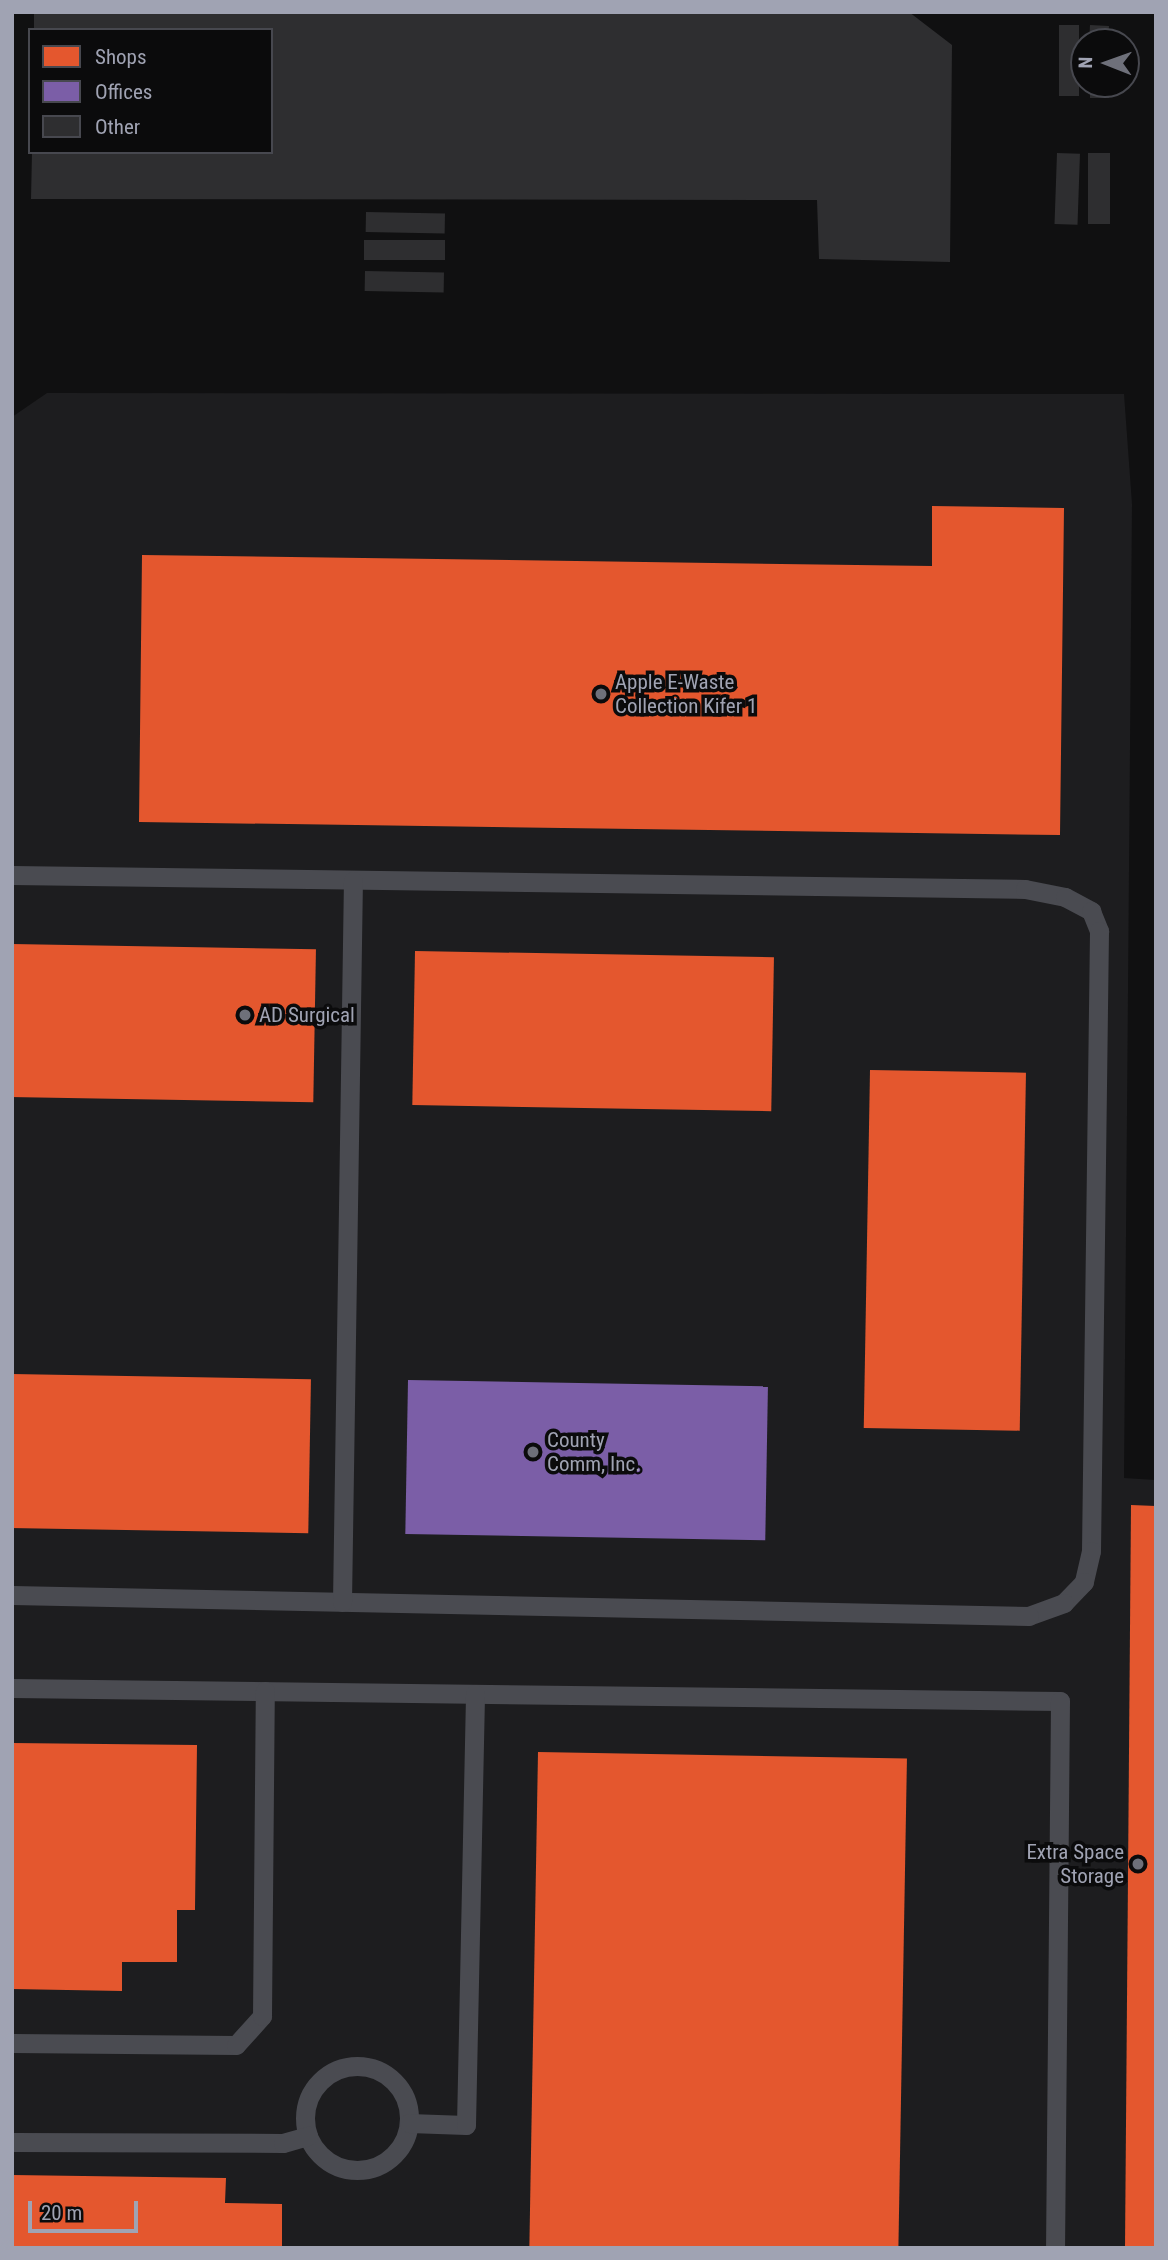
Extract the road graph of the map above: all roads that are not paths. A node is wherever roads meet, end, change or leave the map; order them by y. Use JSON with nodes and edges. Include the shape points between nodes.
{"nodes":[{"id":1,"x":12,"y":876,"type":"edge"},
{"id":2,"x":353,"y":881,"type":"junction"},
{"id":3,"x":12,"y":1595,"type":"edge"},
{"id":4,"x":342,"y":1602,"type":"junction"},
{"id":5,"x":12,"y":1688,"type":"edge"},
{"id":6,"x":265,"y":1691,"type":"junction"},
{"id":7,"x":475,"y":1694,"type":"junction"},
{"id":8,"x":12,"y":2043,"type":"edge"},
{"id":9,"x":409,"y":2123,"type":"junction"},
{"id":10,"x":308,"y":2136,"type":"junction"},
{"id":11,"x":12,"y":2141,"type":"edge"},
{"id":12,"x":1055,"y":2248,"type":"edge"}],
"edges":[{"from":1,"to":2,"type":"lane"},
{"from":2,"to":4,"type":"lane"},
{"from":2,"to":4,"type":"lane","via":[[1025,889],[1065,897],[1091,911],[1099,931],[1091,1537],[1084,1582],[1064,1602],[1028,1616]]},
{"from":3,"to":4,"type":"lane"},
{"from":5,"to":6,"type":"lane"},
{"from":6,"to":7,"type":"lane"},
{"from":6,"to":8,"type":"lane","via":[[262,2016],[236,2046]]},
{"from":7,"to":9,"type":"lane","via":[[466,2125]]},
{"from":7,"to":12,"type":"lane","via":[[1060,1701]]},
{"from":9,"to":10,"type":"lane","via":[[394,2154],[364,2170],[330,2163]]},
{"from":9,"to":10,"type":"lane","via":[[405,2100],[392,2079],[379,2070],[345,2067],[322,2080],[307,2102]]},
{"from":10,"to":11,"type":"lane","via":[[283,2143]]}]}
